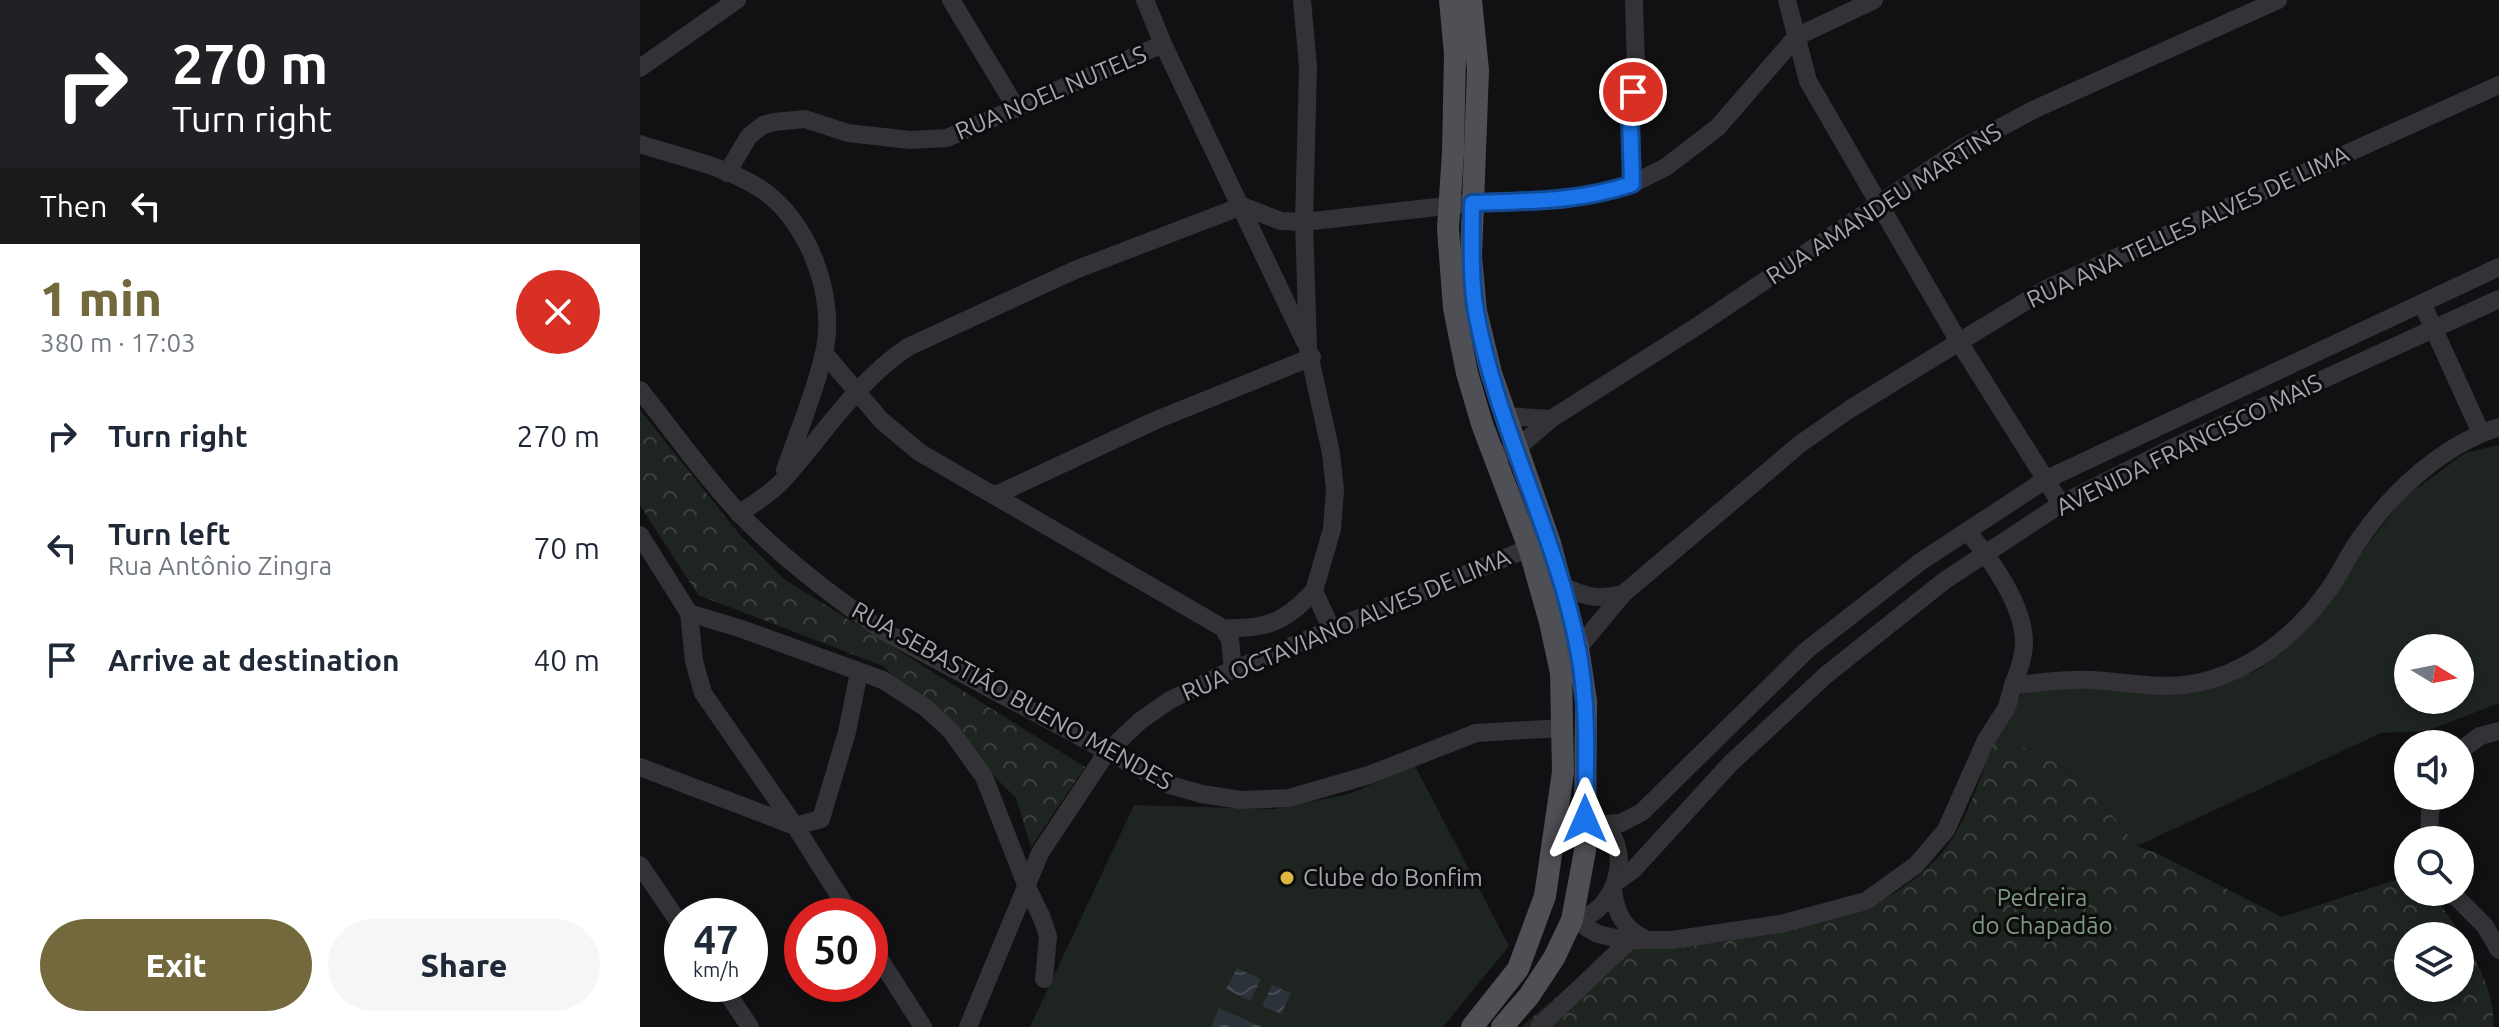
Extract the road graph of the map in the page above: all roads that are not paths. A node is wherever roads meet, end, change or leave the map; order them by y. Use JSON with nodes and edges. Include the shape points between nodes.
{"nodes":[{"id":1,"x":737,"y":0,"type":"edge"},
{"id":2,"x":1145,"y":0,"type":"edge"},
{"id":3,"x":1302,"y":0,"type":"edge"},
{"id":4,"x":1450,"y":0,"type":"edge"},
{"id":5,"x":1471,"y":0,"type":"edge"},
{"id":6,"x":1634,"y":0,"type":"edge"},
{"id":7,"x":1787,"y":0,"type":"edge"},
{"id":8,"x":1874,"y":0,"type":"edge"},
{"id":9,"x":2278,"y":0,"type":"edge"},
{"id":10,"x":957,"y":2,"type":"edge"},
{"id":11,"x":1796,"y":37,"type":"junction"},
{"id":12,"x":1163,"y":44,"type":"junction"},
{"id":13,"x":640,"y":68,"type":"edge"},
{"id":14,"x":2499,"y":85,"type":"edge"},
{"id":15,"x":1017,"y":109,"type":"junction"},
{"id":16,"x":640,"y":144,"type":"edge"},
{"id":17,"x":727,"y":173,"type":"junction"},
{"id":18,"x":1632,"y":184,"type":"junction"},
{"id":19,"x":1472,"y":203,"type":"junction"},
{"id":20,"x":1448,"y":205,"type":"junction"},
{"id":21,"x":1880,"y":205,"type":"junction"},
{"id":22,"x":1242,"y":206,"type":"junction"},
{"id":23,"x":1304,"y":222,"type":"junction"},
{"id":24,"x":2499,"y":267,"type":"edge"},
{"id":25,"x":2499,"y":299,"type":"edge"},
{"id":26,"x":2422,"y":303,"type":"junction"},
{"id":27,"x":2435,"y":329,"type":"junction"},
{"id":28,"x":1959,"y":342,"type":"junction"},
{"id":29,"x":824,"y":353,"type":"junction"},
{"id":30,"x":1310,"y":353,"type":"junction"},
{"id":31,"x":640,"y":390,"type":"edge"},
{"id":32,"x":856,"y":391,"type":"junction"},
{"id":33,"x":1505,"y":416,"type":"junction"},
{"id":34,"x":1551,"y":419,"type":"junction"},
{"id":35,"x":2490,"y":430,"type":"edge"},
{"id":36,"x":1516,"y":449,"type":"junction"},
{"id":37,"x":1495,"y":457,"type":"junction"},
{"id":38,"x":2045,"y":480,"type":"junction"},
{"id":39,"x":781,"y":482,"type":"junction"},
{"id":40,"x":996,"y":495,"type":"junction"},
{"id":41,"x":2061,"y":504,"type":"junction"},
{"id":42,"x":739,"y":514,"type":"junction"},
{"id":43,"x":1967,"y":531,"type":"junction"},
{"id":44,"x":640,"y":535,"type":"edge"},
{"id":45,"x":1529,"y":548,"type":"junction"},
{"id":46,"x":1987,"y":555,"type":"junction"},
{"id":47,"x":1562,"y":586,"type":"junction"},
{"id":48,"x":1314,"y":591,"type":"junction"},
{"id":49,"x":1623,"y":594,"type":"junction"},
{"id":50,"x":689,"y":613,"type":"junction"},
{"id":51,"x":1223,"y":628,"type":"junction"},
{"id":52,"x":1332,"y":630,"type":"junction"},
{"id":53,"x":1578,"y":648,"type":"junction"},
{"id":54,"x":1233,"y":670,"type":"junction"},
{"id":55,"x":859,"y":672,"type":"junction"},
{"id":56,"x":2013,"y":685,"type":"junction"},
{"id":57,"x":1562,"y":728,"type":"junction"},
{"id":58,"x":2499,"y":731,"type":"edge"},
{"id":59,"x":2474,"y":740,"type":"edge"},
{"id":60,"x":1107,"y":752,"type":"junction"},
{"id":61,"x":640,"y":767,"type":"edge"},
{"id":62,"x":1594,"y":822,"type":"junction"},
{"id":63,"x":795,"y":826,"type":"junction"},
{"id":64,"x":1556,"y":829,"type":"junction"},
{"id":65,"x":640,"y":865,"type":"edge"},
{"id":66,"x":1615,"y":886,"type":"junction"},
{"id":67,"x":1027,"y":887,"type":"junction"},
{"id":68,"x":1545,"y":896,"type":"junction"},
{"id":69,"x":841,"y":898,"type":"edge"},
{"id":70,"x":664,"y":900,"type":"edge"},
{"id":71,"x":2465,"y":906,"type":"edge"},
{"id":72,"x":1576,"y":920,"type":"junction"},
{"id":73,"x":1629,"y":941,"type":"junction"},
{"id":74,"x":1653,"y":941,"type":"junction"},
{"id":75,"x":2499,"y":950,"type":"edge"},
{"id":76,"x":888,"y":972,"type":"edge"},
{"id":77,"x":1044,"y":979,"type":"dead end"},
{"id":78,"x":733,"y":1002,"type":"edge"},
{"id":79,"x":750,"y":1027,"type":"edge"},
{"id":80,"x":923,"y":1027,"type":"edge"},
{"id":81,"x":968,"y":1027,"type":"edge"},
{"id":82,"x":1472,"y":1027,"type":"edge"},
{"id":83,"x":1502,"y":1027,"type":"edge"},
{"id":84,"x":1539,"y":1027,"type":"edge"}],
"edges":[{"from":1,"to":13,"type":"street"},
{"from":2,"to":12,"type":"street"},
{"from":3,"to":23,"type":"street","via":[[1308,67]]},
{"from":4,"to":20,"type":"main road","via":[[1456,93]]},
{"from":5,"to":19,"type":"main road","via":[[1478,70]]},
{"from":6,"to":18,"type":"street"},
{"from":7,"to":11,"type":"street"},
{"from":8,"to":11,"type":"street"},
{"from":9,"to":21,"type":"street","name":"RUA AMANDEU MARTINS","via":[[2035,109],[1962,148]]},
{"from":10,"to":15,"type":"street"},
{"from":11,"to":18,"type":"street","via":[[1718,127],[1666,167]]},
{"from":11,"to":21,"type":"street","via":[[1808,81]]},
{"from":12,"to":15,"type":"street","name":"RUA NOEL NUTELS"},
{"from":12,"to":22,"type":"street"},
{"from":14,"to":28,"type":"street","name":"RUA ANA TELLES ALVES DE LIMA","via":[[2046,289]]},
{"from":15,"to":17,"type":"street","name":"RUA NOEL NUTELS","via":[[947,138],[910,140],[848,133],[805,119],[774,122],[749,136]]},
{"from":16,"to":17,"type":"street"},
{"from":17,"to":29,"type":"street","via":[[761,189],[800,231],[823,293]]},
{"from":18,"to":19,"type":"street","via":[[1562,200]]},
{"from":19,"to":20,"type":"street"},
{"from":19,"to":33,"type":"main road","via":[[1476,311]]},
{"from":20,"to":23,"type":"street"},
{"from":20,"to":37,"type":"main road","via":[[1461,346]]},
{"from":21,"to":28,"type":"street"},
{"from":21,"to":34,"type":"street","name":"RUA AMANDEU MARTINS"},
{"from":22,"to":23,"type":"street","via":[[1281,221]]},
{"from":22,"to":30,"type":"street"},
{"from":22,"to":32,"type":"street","via":[[1075,270],[908,347]]},
{"from":23,"to":30,"type":"street"},
{"from":24,"to":26,"type":"street","name":"AVENIDA FRANCISCO MAIS"},
{"from":25,"to":27,"type":"street","name":"AVENIDA FRANCISCO MAIS"},
{"from":26,"to":27,"type":"street"},
{"from":26,"to":38,"type":"street","name":"AVENIDA FRANCISCO MAIS"},
{"from":27,"to":35,"type":"street"},
{"from":27,"to":41,"type":"street","name":"AVENIDA FRANCISCO MAIS"},
{"from":28,"to":38,"type":"street"},
{"from":28,"to":49,"type":"street","name":"RUA ANA TELLES ALVES DE LIMA","via":[[1800,444]]},
{"from":29,"to":32,"type":"street"},
{"from":29,"to":39,"type":"street"},
{"from":30,"to":40,"type":"street"},
{"from":30,"to":48,"type":"street","via":[[1335,490],[1332,529]]},
{"from":31,"to":42,"type":"street","name":"RUA SEBASTIÃO BUENO MENDES"},
{"from":32,"to":39,"type":"street"},
{"from":32,"to":40,"type":"street","via":[[919,452]]},
{"from":33,"to":34,"type":"street"},
{"from":33,"to":36,"type":"main road"},
{"from":34,"to":36,"type":"street","name":"RUA AMANDEU MARTINS"},
{"from":35,"to":56,"type":"street","via":[[2434,463],[2392,499],[2358,540],[2328,591],[2261,659],[2222,676],[2172,688],[2090,679]]},
{"from":36,"to":37,"type":"street","name":"RUA AMANDEU MARTINS"},
{"from":36,"to":47,"type":"main road"},
{"from":37,"to":45,"type":"main road"},
{"from":38,"to":41,"type":"street"},
{"from":38,"to":43,"type":"street","name":"AVENIDA FRANCISCO MAIS"},
{"from":39,"to":42,"type":"street"},
{"from":40,"to":51,"type":"street"},
{"from":41,"to":46,"type":"street","name":"AVENIDA FRANCISCO MAIS"},
{"from":42,"to":60,"type":"street","name":"RUA SEBASTIÃO BUENO MENDES","via":[[802,572],[883,631]]},
{"from":43,"to":46,"type":"street"},
{"from":43,"to":62,"type":"street","name":"AVENIDA FRANCISCO MAIS","via":[[1808,649],[1642,812],[1621,823]]},
{"from":44,"to":50,"type":"street"},
{"from":45,"to":52,"type":"street","name":"RUA OCTAVIANO ALVES DE LIMA"},
{"from":45,"to":57,"type":"main road","via":[[1561,673]]},
{"from":46,"to":56,"type":"street","via":[[2002,577],[2024,641]]},
{"from":46,"to":66,"type":"street","name":"AVENIDA FRANCISCO MAIS","via":[[1944,581],[1826,675],[1731,763]]},
{"from":47,"to":49,"type":"street","via":[[1587,597]]},
{"from":47,"to":53,"type":"main road"},
{"from":48,"to":51,"type":"street","via":[[1279,621]]},
{"from":48,"to":52,"type":"street"},
{"from":49,"to":53,"type":"street","name":"RUA ANA TELLES ALVES DE LIMA"},
{"from":50,"to":55,"type":"street"},
{"from":50,"to":63,"type":"street","via":[[703,693]]},
{"from":51,"to":54,"type":"street","via":[[1233,651]]},
{"from":52,"to":54,"type":"street","name":"RUA OCTAVIANO ALVES DE LIMA"},
{"from":53,"to":62,"type":"main road"},
{"from":54,"to":60,"type":"street","name":"RUA OCTAVIANO ALVES DE LIMA","via":[[1170,700]]},
{"from":55,"to":63,"type":"street","via":[[821,819]]},
{"from":55,"to":67,"type":"street","via":[[883,680],[951,731],[984,777]]},
{"from":56,"to":74,"type":"street","via":[[1946,830],[1894,882],[1866,901],[1780,924]]},
{"from":57,"to":60,"type":"street","name":"RUA SEBASTIÃO BUENO MENDES","via":[[1476,733],[1369,775],[1289,798],[1241,800],[1202,794],[1170,785]]},
{"from":57,"to":64,"type":"main road"},
{"from":58,"to":59,"type":"street"},
{"from":60,"to":67,"type":"street","name":"RUA OCTAVIANO ALVES DE LIMA","via":[[1040,853]]},
{"from":61,"to":63,"type":"street"},
{"from":62,"to":64,"type":"main road","via":[[1570,821]]},
{"from":62,"to":66,"type":"street","via":[[1612,834],[1617,850]]},
{"from":62,"to":72,"type":"main road"},
{"from":63,"to":69,"type":"street"},
{"from":64,"to":68,"type":"main road"},
{"from":65,"to":70,"type":"street"},
{"from":66,"to":72,"type":"street","name":"AVENIDA FRANCISCO MAIS","via":[[1595,912]]},
{"from":66,"to":74,"type":"street","via":[[1619,916],[1627,929]]},
{"from":67,"to":77,"type":"street","via":[[1048,936]]},
{"from":67,"to":81,"type":"street","name":"RUA OCTAVIANO ALVES DE LIMA"},
{"from":68,"to":72,"type":"main road","via":[[1559,915]]},
{"from":68,"to":82,"type":"main road","via":[[1518,969]]},
{"from":71,"to":75,"type":"street"},
{"from":72,"to":73,"type":"street","via":[[1598,934]]},
{"from":72,"to":83,"type":"main road"},
{"from":73,"to":74,"type":"street"},
{"from":73,"to":84,"type":"street"},
{"from":76,"to":80,"type":"street"},
{"from":78,"to":79,"type":"street"}]}
